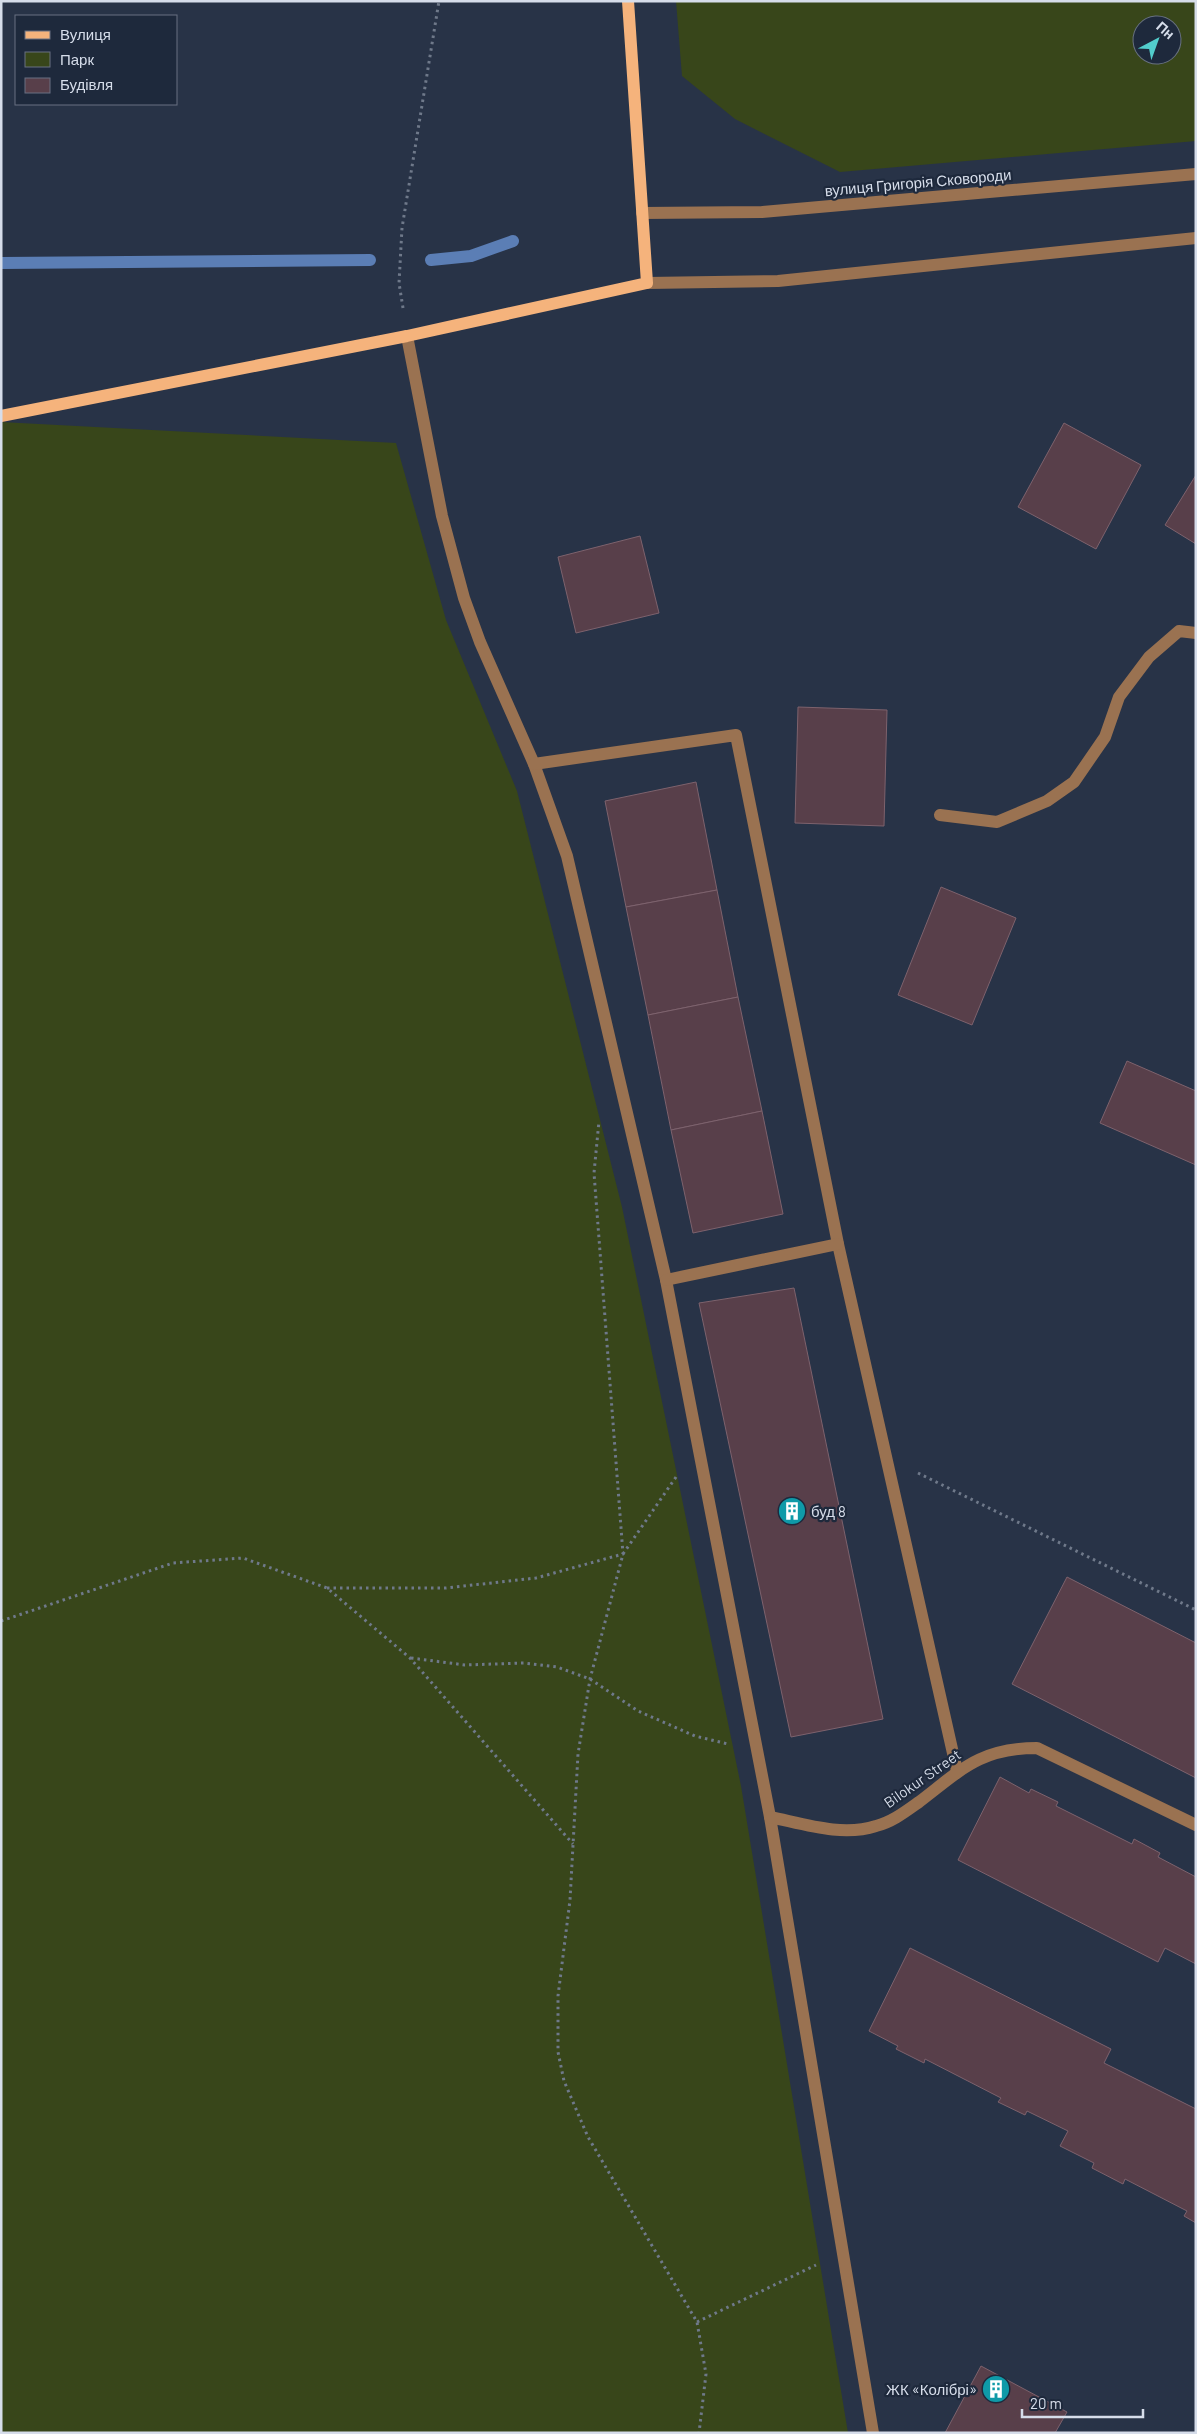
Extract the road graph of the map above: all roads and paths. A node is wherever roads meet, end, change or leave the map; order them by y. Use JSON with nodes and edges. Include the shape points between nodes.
{"nodes":[{"id":1,"x":440,"y":1,"type":"edge"},
{"id":2,"x":628,"y":1,"type":"edge"},
{"id":3,"x":1196,"y":174,"type":"edge"},
{"id":4,"x":642,"y":213,"type":"junction"},
{"id":5,"x":1196,"y":238,"type":"edge"},
{"id":6,"x":647,"y":283,"type":"junction"},
{"id":7,"x":406,"y":336,"type":"junction"},
{"id":8,"x":1,"y":416,"type":"edge"},
{"id":9,"x":1196,"y":633,"type":"edge"},
{"id":10,"x":534,"y":764,"type":"junction"},
{"id":11,"x":940,"y":815,"type":"dead end"},
{"id":12,"x":619,"y":1074,"type":"junction"},
{"id":13,"x":838,"y":1244,"type":"junction"},
{"id":14,"x":666,"y":1280,"type":"junction"},
{"id":15,"x":698,"y":1443,"type":"junction"},
{"id":16,"x":885,"y":1456,"type":"junction"},
{"id":17,"x":624,"y":1554,"type":"junction"},
{"id":18,"x":327,"y":1588,"type":"junction"},
{"id":19,"x":1196,"y":1610,"type":"edge"},
{"id":20,"x":1,"y":1621,"type":"edge"},
{"id":21,"x":410,"y":1658,"type":"junction"},
{"id":22,"x":590,"y":1679,"type":"junction"},
{"id":23,"x":756,"y":1750,"type":"junction"},
{"id":24,"x":957,"y":1771,"type":"junction"},
{"id":25,"x":770,"y":1817,"type":"junction"},
{"id":26,"x":1196,"y":1825,"type":"edge"},
{"id":27,"x":573,"y":1844,"type":"junction"},
{"id":28,"x":842,"y":2252,"type":"junction"},
{"id":29,"x":697,"y":2322,"type":"junction"},
{"id":30,"x":699,"y":2433,"type":"edge"},
{"id":31,"x":873,"y":2433,"type":"edge"}],
"edges":[{"from":1,"to":7,"type":"path","via":[[402,228],[400,283]]},
{"from":2,"to":4,"type":"main road"},
{"from":3,"to":4,"type":"street","name":"вулиця Григорія Сковороди","via":[[762,212]]},
{"from":4,"to":6,"type":"main road"},
{"from":5,"to":6,"type":"street","via":[[778,281]]},
{"from":6,"to":7,"type":"main road"},
{"from":7,"to":8,"type":"main road"},
{"from":7,"to":10,"type":"street","via":[[442,516],[464,598]]},
{"from":9,"to":11,"type":"street","via":[[1179,631],[1149,657],[1119,697],[1105,737],[1074,782],[1047,801],[997,822]]},
{"from":10,"to":12,"type":"street","via":[[567,856]]},
{"from":10,"to":13,"type":"street","via":[[736,735]]},
{"from":12,"to":14,"type":"street"},
{"from":12,"to":17,"type":"path","via":[[598,1122],[594,1173]]},
{"from":13,"to":14,"type":"street"},
{"from":13,"to":16,"type":"street"},
{"from":14,"to":15,"type":"street"},
{"from":15,"to":17,"type":"path"},
{"from":15,"to":23,"type":"street"},
{"from":16,"to":19,"type":"path"},
{"from":16,"to":24,"type":"street"},
{"from":17,"to":18,"type":"path","via":[[536,1578],[446,1588]]},
{"from":17,"to":22,"type":"path"},
{"from":18,"to":20,"type":"path","via":[[243,1558],[173,1563]]},
{"from":18,"to":21,"type":"path"},
{"from":21,"to":22,"type":"path","via":[[465,1665],[524,1664],[557,1668]]},
{"from":21,"to":27,"type":"path"},
{"from":22,"to":23,"type":"path","via":[[638,1711],[686,1732]]},
{"from":22,"to":27,"type":"path","via":[[578,1754]]},
{"from":23,"to":25,"type":"street"},
{"from":24,"to":25,"type":"street","name":"Bilokur Street","via":[[909,1809],[876,1827],[837,1830]]},
{"from":24,"to":26,"type":"street","name":"Bilokur Street","via":[[994,1752],[1037,1748]]},
{"from":25,"to":28,"type":"street"},
{"from":27,"to":29,"type":"path","via":[[570,1900],[558,1996],[558,2052],[564,2081],[588,2137]]},
{"from":28,"to":29,"type":"path"},
{"from":28,"to":31,"type":"street"},
{"from":29,"to":30,"type":"path","via":[[706,2374]]}]}
